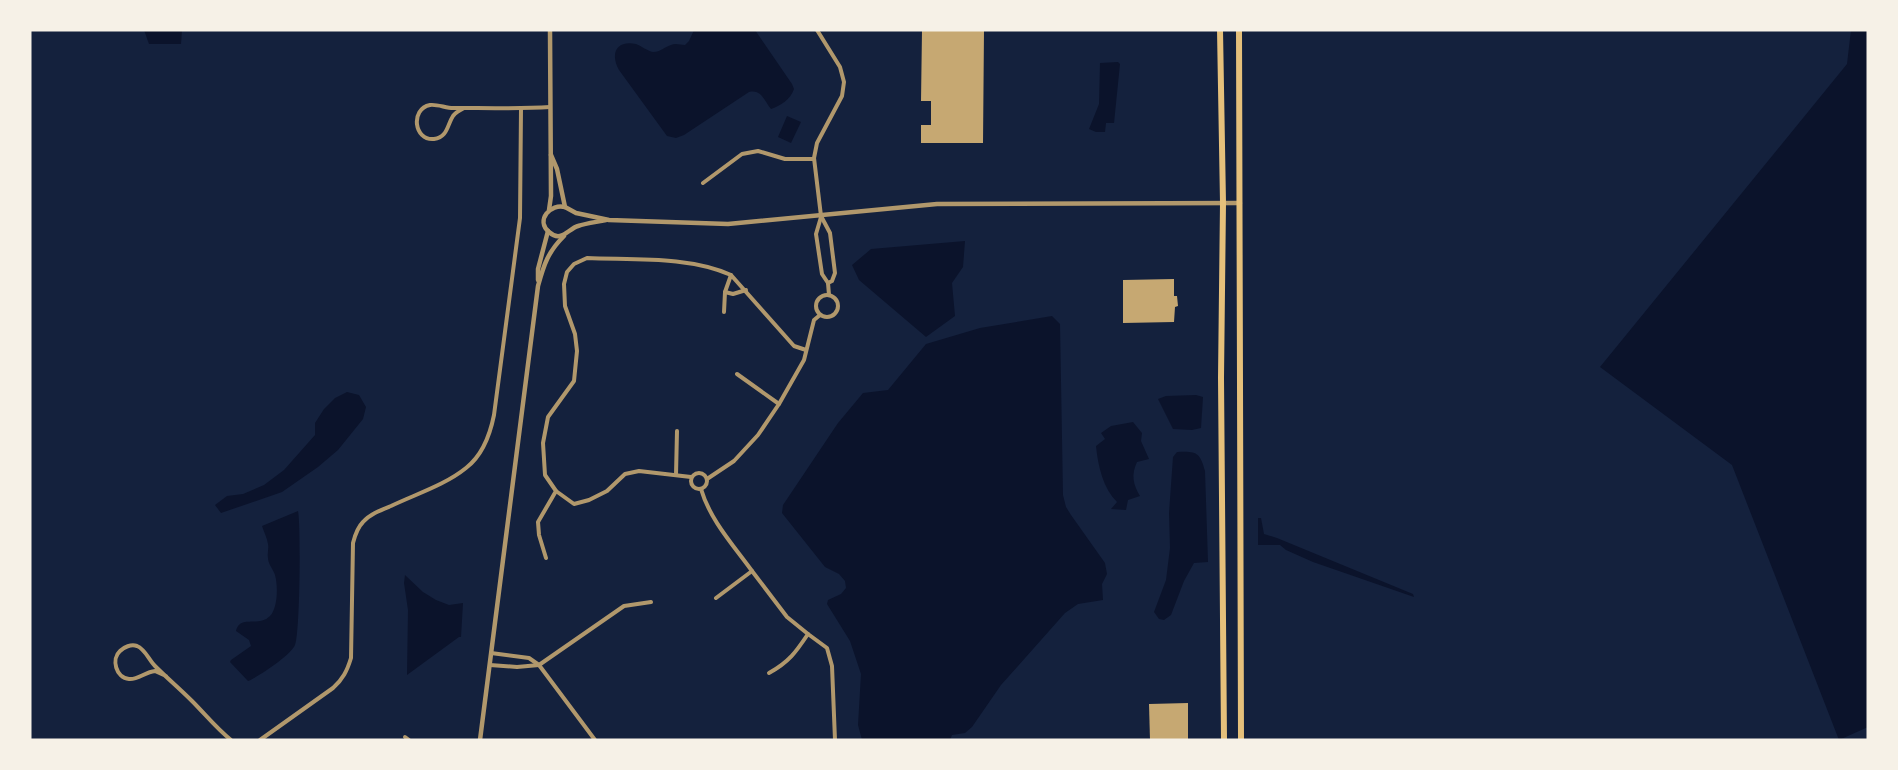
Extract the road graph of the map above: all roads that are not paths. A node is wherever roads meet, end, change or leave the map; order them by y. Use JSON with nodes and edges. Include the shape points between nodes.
{"nodes":[{"id":1,"x":550,"y":30,"type":"edge"},
{"id":2,"x":817,"y":30,"type":"edge"},
{"id":3,"x":1220,"y":30,"type":"edge"},
{"id":4,"x":1239,"y":30,"type":"edge"},
{"id":5,"x":550,"y":107,"type":"junction"},
{"id":6,"x":464,"y":108,"type":"junction"},
{"id":7,"x":521,"y":109,"type":"junction"},
{"id":8,"x":551,"y":155,"type":"junction"},
{"id":9,"x":814,"y":159,"type":"junction"},
{"id":10,"x":703,"y":183,"type":"dead end"},
{"id":11,"x":1222,"y":203,"type":"junction"},
{"id":12,"x":1240,"y":203,"type":"junction"},
{"id":13,"x":566,"y":207,"type":"junction"},
{"id":14,"x":549,"y":210,"type":"junction"},
{"id":15,"x":821,"y":216,"type":"junction"},
{"id":16,"x":609,"y":220,"type":"junction"},
{"id":17,"x":548,"y":231,"type":"junction"},
{"id":18,"x":564,"y":236,"type":"junction"},
{"id":19,"x":731,"y":275,"type":"junction"},
{"id":20,"x":828,"y":283,"type":"junction"},
{"id":21,"x":538,"y":286,"type":"junction"},
{"id":22,"x":746,"y":290,"type":"junction"},
{"id":23,"x":725,"y":292,"type":"junction"},
{"id":24,"x":829,"y":295,"type":"junction"},
{"id":25,"x":724,"y":312,"type":"dead end"},
{"id":26,"x":820,"y":315,"type":"junction"},
{"id":27,"x":806,"y":350,"type":"junction"},
{"id":28,"x":737,"y":374,"type":"dead end"},
{"id":29,"x":778,"y":404,"type":"junction"},
{"id":30,"x":677,"y":431,"type":"dead end"},
{"id":31,"x":676,"y":475,"type":"junction"},
{"id":32,"x":691,"y":477,"type":"junction"},
{"id":33,"x":707,"y":479,"type":"junction"},
{"id":34,"x":701,"y":489,"type":"junction"},
{"id":35,"x":556,"y":491,"type":"junction"},
{"id":36,"x":546,"y":558,"type":"dead end"},
{"id":37,"x":752,"y":571,"type":"junction"},
{"id":38,"x":716,"y":598,"type":"dead end"},
{"id":39,"x":651,"y":602,"type":"dead end"},
{"id":40,"x":808,"y":634,"type":"junction"},
{"id":41,"x":491,"y":653,"type":"junction"},
{"id":42,"x":490,"y":664,"type":"junction"},
{"id":43,"x":539,"y":665,"type":"junction"},
{"id":44,"x":769,"y":673,"type":"dead end"},
{"id":45,"x":166,"y":676,"type":"junction"},
{"id":46,"x":231,"y":740,"type":"edge"},
{"id":47,"x":260,"y":740,"type":"edge"},
{"id":48,"x":480,"y":740,"type":"edge"},
{"id":49,"x":595,"y":740,"type":"edge"},
{"id":50,"x":835,"y":740,"type":"edge"},
{"id":51,"x":1224,"y":740,"type":"edge"},
{"id":52,"x":1241,"y":740,"type":"edge"}],
"edges":[{"from":1,"to":5,"type":"street"},
{"from":2,"to":9,"type":"street","via":[[840,66],[844,82],[842,96],[817,143]]},
{"from":3,"to":11,"type":"main road"},
{"from":4,"to":12,"type":"main road"},
{"from":5,"to":7,"type":"street"},
{"from":5,"to":8,"type":"street"},
{"from":6,"to":6,"type":"street","via":[[429,105],[416,118],[417,127],[422,135],[438,139]]},
{"from":6,"to":7,"type":"street"},
{"from":7,"to":47,"type":"street","via":[[520,218],[488,437],[477,457],[456,476],[362,523],[353,543],[348,668],[333,688]]},
{"from":8,"to":13,"type":"street"},
{"from":8,"to":14,"type":"street"},
{"from":9,"to":10,"type":"street","via":[[785,159],[758,151],[742,154]]},
{"from":9,"to":15,"type":"street"},
{"from":11,"to":12,"type":"street"},
{"from":11,"to":15,"type":"street","via":[[937,204]]},
{"from":11,"to":51,"type":"main road"},
{"from":12,"to":52,"type":"main road"},
{"from":13,"to":14,"type":"street"},
{"from":13,"to":16,"type":"street"},
{"from":14,"to":17,"type":"street","via":[[544,219]]},
{"from":15,"to":16,"type":"street","via":[[728,224]]},
{"from":15,"to":20,"type":"street","via":[[816,234],[822,274]]},
{"from":15,"to":20,"type":"street","via":[[830,232],[835,273]]},
{"from":16,"to":18,"type":"street","via":[[579,226]]},
{"from":17,"to":18,"type":"street"},
{"from":17,"to":21,"type":"street","via":[[538,269]]},
{"from":18,"to":21,"type":"street","via":[[546,259]]},
{"from":19,"to":22,"type":"street"},
{"from":19,"to":23,"type":"street"},
{"from":19,"to":35,"type":"street","via":[[715,268],[677,262],[587,258],[567,272],[565,306],[577,351],[574,381],[549,417],[543,443],[545,475]]},
{"from":20,"to":24,"type":"street"},
{"from":21,"to":41,"type":"street"},
{"from":22,"to":23,"type":"street"},
{"from":22,"to":27,"type":"street","via":[[794,346]]},
{"from":23,"to":25,"type":"street"},
{"from":24,"to":26,"type":"street","via":[[819,298],[816,307]]},
{"from":24,"to":26,"type":"street","via":[[836,298],[839,308],[826,318]]},
{"from":26,"to":27,"type":"street","via":[[814,320]]},
{"from":27,"to":29,"type":"street"},
{"from":28,"to":29,"type":"street"},
{"from":29,"to":33,"type":"street","via":[[758,435],[734,461]]},
{"from":30,"to":31,"type":"street"},
{"from":31,"to":32,"type":"street"},
{"from":31,"to":35,"type":"street","via":[[639,471],[625,474],[606,491],[574,504]]},
{"from":32,"to":33,"type":"street","via":[[701,473]]},
{"from":32,"to":34,"type":"street","via":[[693,488]]},
{"from":33,"to":34,"type":"street"},
{"from":34,"to":37,"type":"street","via":[[718,524]]},
{"from":35,"to":36,"type":"street","via":[[538,522]]},
{"from":37,"to":38,"type":"street"},
{"from":37,"to":40,"type":"street","via":[[787,617]]},
{"from":39,"to":43,"type":"street","via":[[624,606]]},
{"from":40,"to":44,"type":"street","via":[[793,657]]},
{"from":40,"to":50,"type":"street","via":[[826,648],[832,666]]},
{"from":41,"to":42,"type":"street"},
{"from":41,"to":43,"type":"street","via":[[529,658]]},
{"from":42,"to":43,"type":"street"},
{"from":42,"to":48,"type":"street"},
{"from":43,"to":49,"type":"street"},
{"from":45,"to":45,"type":"street","via":[[135,645],[120,650],[116,656],[117,671],[130,680],[155,671]]},
{"from":45,"to":46,"type":"street"}]}
